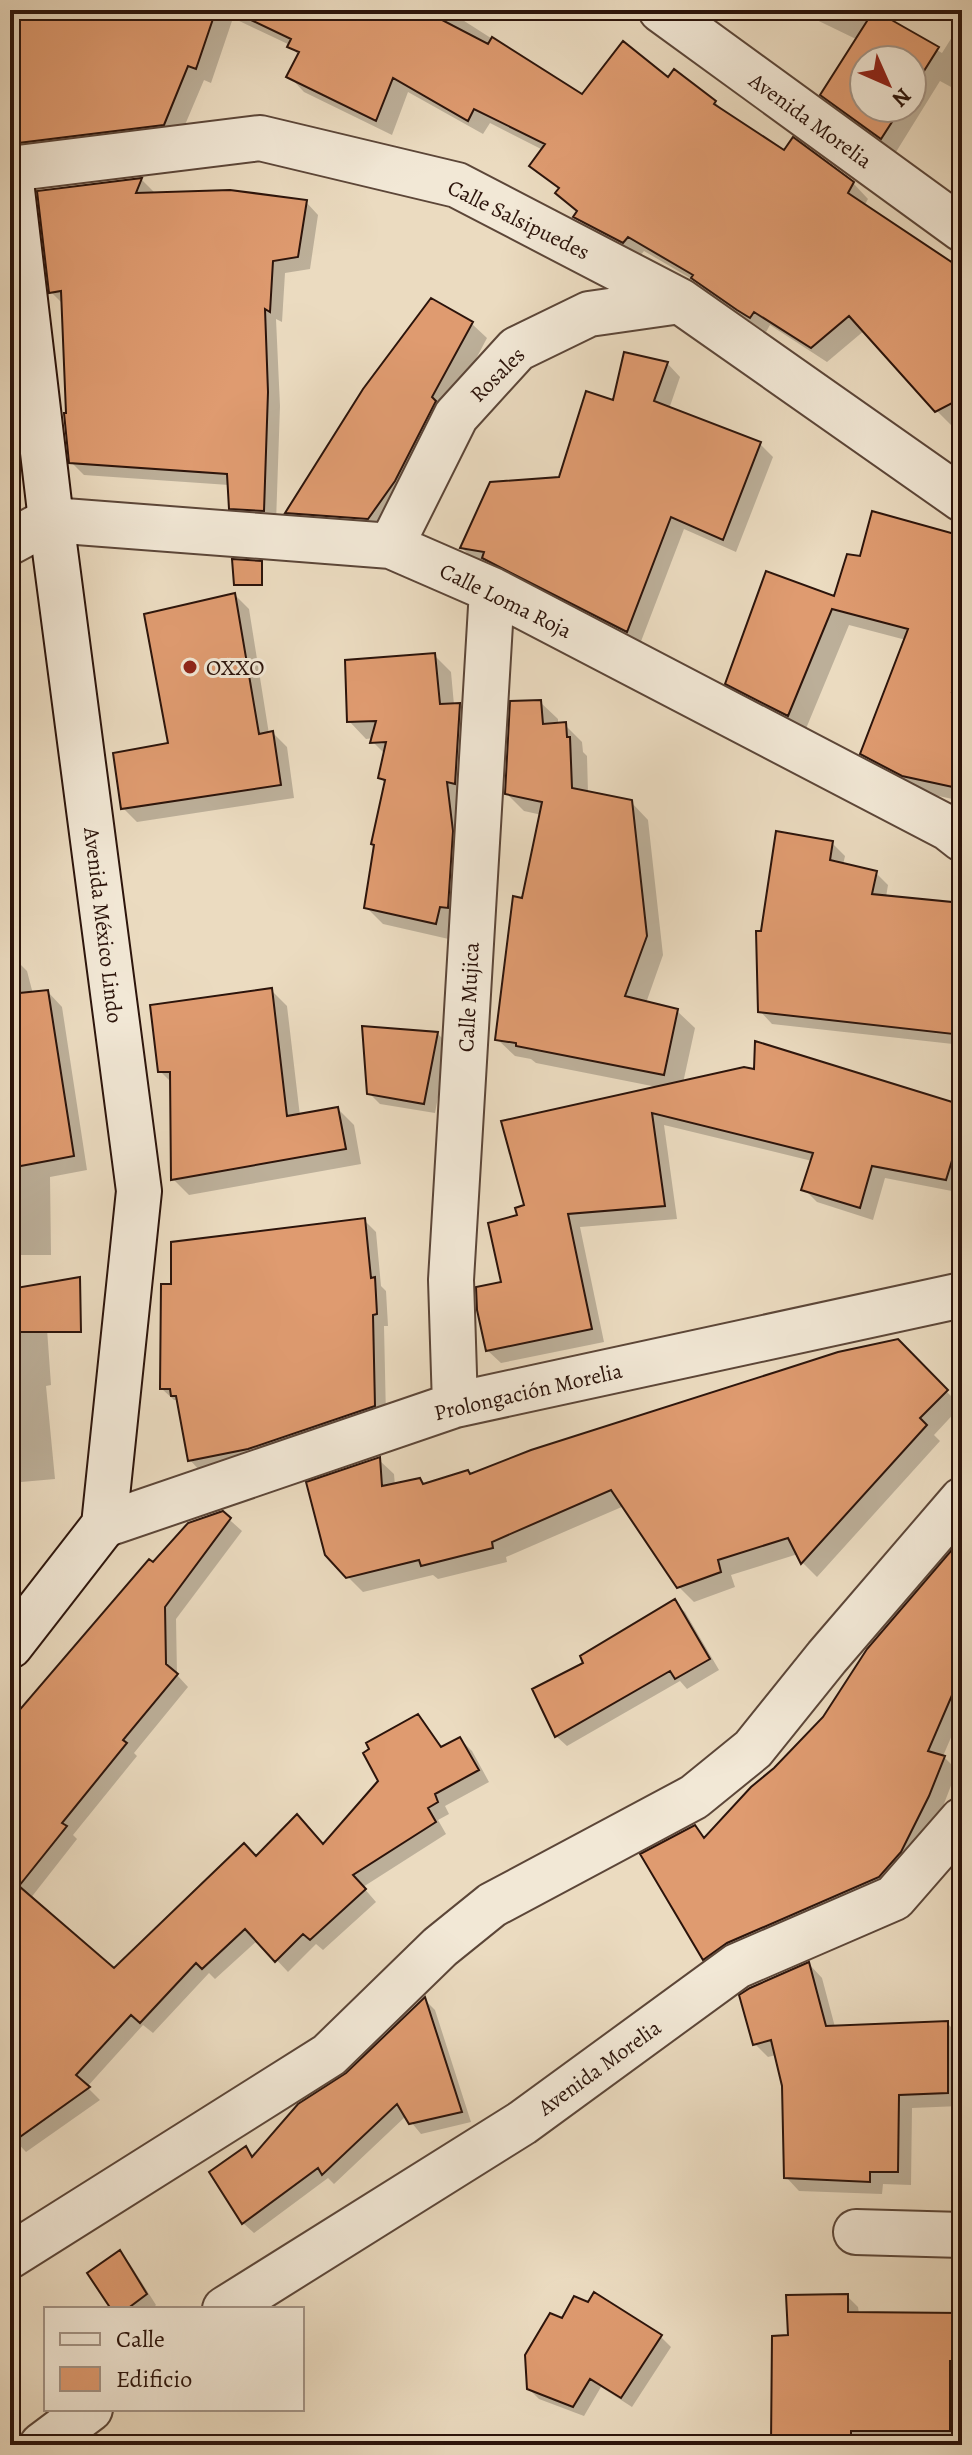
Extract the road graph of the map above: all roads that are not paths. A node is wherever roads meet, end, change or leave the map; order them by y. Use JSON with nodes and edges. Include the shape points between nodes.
{"nodes":[{"id":1,"x":661,"y":10,"type":"edge"},
{"id":2,"x":10,"y":171,"type":"edge"},
{"id":3,"x":962,"y":229,"type":"edge"},
{"id":4,"x":680,"y":301,"type":"junction"},
{"id":5,"x":962,"y":499,"type":"edge"},
{"id":6,"x":51,"y":520,"type":"junction"},
{"id":7,"x":10,"y":542,"type":"edge"},
{"id":8,"x":391,"y":546,"type":"junction"},
{"id":9,"x":492,"y":590,"type":"junction"},
{"id":10,"x":962,"y":839,"type":"edge"},
{"id":11,"x":962,"y":1295,"type":"edge"},
{"id":12,"x":455,"y":1405,"type":"junction"},
{"id":13,"x":962,"y":1500,"type":"edge"},
{"id":14,"x":104,"y":1525,"type":"junction"},
{"id":15,"x":10,"y":1646,"type":"edge"},
{"id":16,"x":962,"y":1820,"type":"edge"},
{"id":17,"x":856,"y":2232,"type":"dead end"},
{"id":18,"x":962,"y":2235,"type":"edge"},
{"id":19,"x":10,"y":2256,"type":"edge"},
{"id":20,"x":228,"y":2307,"type":"edge"},
{"id":21,"x":87,"y":2411,"type":"edge"},
{"id":22,"x":42,"y":2445,"type":"edge"}],
"edges":[{"from":1,"to":3,"type":"street","name":"Avenida Morelia"},
{"from":2,"to":4,"type":"street","name":"Calle Salsipuedes","via":[[260,138],[457,185]]},
{"from":2,"to":6,"type":"street","name":"Avenida México Lindo"},
{"from":4,"to":5,"type":"street","name":"Calle Salsipuedes"},
{"from":4,"to":8,"type":"street","name":"Rosales","via":[[589,314],[517,349],[456,416]]},
{"from":6,"to":7,"type":"street"},
{"from":6,"to":8,"type":"street","name":"Calle Loma Roja"},
{"from":6,"to":14,"type":"street","name":"Avenida México Lindo","via":[[139,1191]]},
{"from":8,"to":9,"type":"street","name":"Calle Loma Roja"},
{"from":9,"to":10,"type":"street","name":"Calle Loma Roja"},
{"from":9,"to":12,"type":"street","name":"Calle Mujica","via":[[451,1280]]},
{"from":11,"to":12,"type":"street","name":"Prolongación Morelia"},
{"from":12,"to":14,"type":"street","name":"Prolongación Morelia"},
{"from":13,"to":19,"type":"street","via":[[753,1749],[694,1797],[492,1905],[440,1947],[329,2055]]},
{"from":14,"to":15,"type":"street"},
{"from":16,"to":20,"type":"street","name":"Avenida Morelia","via":[[894,1898],[737,1966],[522,2123]]},
{"from":17,"to":18,"type":"street"},
{"from":21,"to":22,"type":"street"}]}
